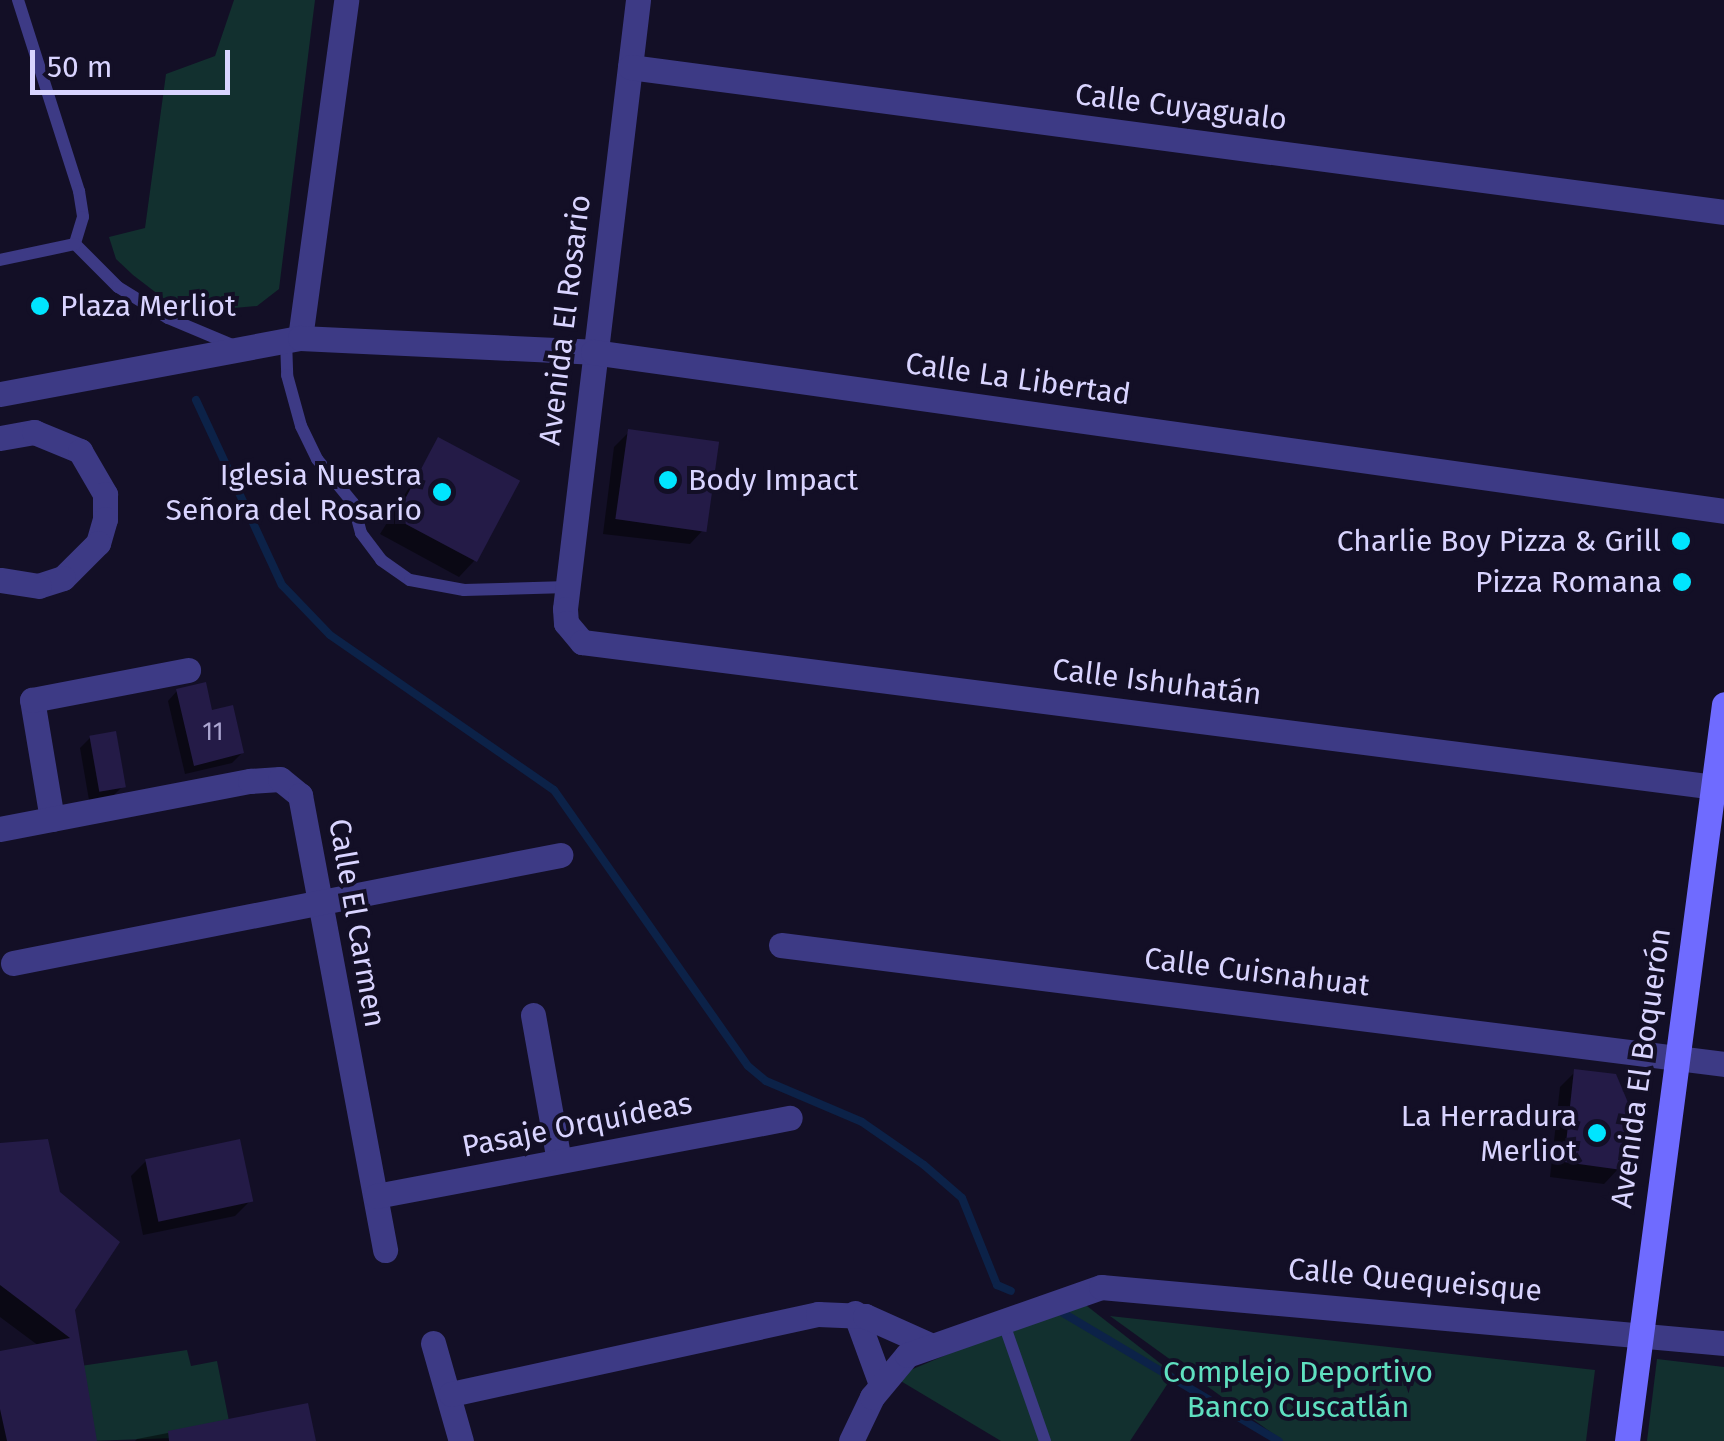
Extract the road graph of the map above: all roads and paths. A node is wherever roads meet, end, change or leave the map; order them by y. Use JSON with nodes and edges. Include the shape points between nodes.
{"nodes":[{"id":1,"x":18,"y":0,"type":"edge"},
{"id":2,"x":346,"y":0,"type":"edge"},
{"id":3,"x":638,"y":0,"type":"edge"},
{"id":4,"x":630,"y":67,"type":"junction"},
{"id":5,"x":1724,"y":212,"type":"edge"},
{"id":6,"x":75,"y":244,"type":"junction"},
{"id":7,"x":0,"y":260,"type":"edge"},
{"id":8,"x":293,"y":339,"type":"junction"},
{"id":9,"x":235,"y":346,"type":"junction"},
{"id":10,"x":594,"y":352,"type":"junction"},
{"id":11,"x":0,"y":394,"type":"edge"},
{"id":12,"x":1,"y":432,"type":"edge"},
{"id":13,"x":1724,"y":511,"type":"edge"},
{"id":14,"x":0,"y":580,"type":"edge"},
{"id":15,"x":568,"y":588,"type":"junction"},
{"id":16,"x":582,"y":642,"type":"joint"},
{"id":17,"x":188,"y":670,"type":"dead end"},
{"id":18,"x":1724,"y":704,"type":"edge"},
{"id":19,"x":1719,"y":787,"type":"edge"},
{"id":20,"x":52,"y":819,"type":"junction"},
{"id":21,"x":0,"y":829,"type":"edge"},
{"id":22,"x":560,"y":855,"type":"dead end"},
{"id":23,"x":318,"y":900,"type":"junction"},
{"id":24,"x":782,"y":944,"type":"dead end"},
{"id":25,"x":14,"y":963,"type":"dead end"},
{"id":26,"x":533,"y":1015,"type":"dead end"},
{"id":27,"x":1674,"y":1058,"type":"junction"},
{"id":28,"x":1724,"y":1064,"type":"edge"},
{"id":29,"x":790,"y":1118,"type":"dead end"},
{"id":30,"x":559,"y":1162,"type":"junction"},
{"id":31,"x":376,"y":1196,"type":"junction"},
{"id":32,"x":385,"y":1250,"type":"dead end"},
{"id":33,"x":855,"y":1314,"type":"junction"},
{"id":34,"x":1002,"y":1318,"type":"junction"},
{"id":35,"x":1639,"y":1331,"type":"junction"},
{"id":36,"x":1724,"y":1343,"type":"edge"},
{"id":37,"x":433,"y":1344,"type":"dead end"},
{"id":38,"x":928,"y":1344,"type":"junction"},
{"id":39,"x":881,"y":1384,"type":"junction"},
{"id":40,"x":451,"y":1394,"type":"junction"},
{"id":41,"x":461,"y":1441,"type":"edge"},
{"id":42,"x":851,"y":1441,"type":"edge"},
{"id":43,"x":1044,"y":1441,"type":"edge"},
{"id":44,"x":1627,"y":1441,"type":"edge"}],
"edges":[{"from":1,"to":6,"type":"lane","via":[[78,191],[84,218]]},
{"from":2,"to":8,"type":"street"},
{"from":3,"to":4,"type":"street","name":"Avenida El Rosario"},
{"from":4,"to":5,"type":"street","name":"Calle Cuyagualo"},
{"from":4,"to":10,"type":"street","name":"Avenida El Rosario"},
{"from":6,"to":7,"type":"lane"},
{"from":6,"to":9,"type":"lane","via":[[118,287],[168,318]]},
{"from":8,"to":9,"type":"street","name":"Calle La Libertad"},
{"from":8,"to":10,"type":"street","name":"Calle La Libertad"},
{"from":8,"to":15,"type":"lane","via":[[287,375],[301,426],[316,459],[354,503],[361,533],[381,560],[410,580],[464,590]]},
{"from":9,"to":11,"type":"street","name":"Calle La Libertad"},
{"from":10,"to":13,"type":"street","name":"Calle La Libertad"},
{"from":10,"to":15,"type":"street","name":"Avenida El Rosario"},
{"from":12,"to":14,"type":"street","via":[[34,432],[80,451],[104,494],[105,519],[90,553],[63,578],[39,586]]},
{"from":15,"to":16,"type":"street","name":"Avenida El Rosario","via":[[566,623]]},
{"from":16,"to":19,"type":"street","name":"Calle Ishuhatán"},
{"from":17,"to":20,"type":"street","via":[[32,700]]},
{"from":18,"to":19,"type":"street","name":"Avenida El Boquerón"},
{"from":19,"to":27,"type":"street","name":"Avenida El Boquerón"},
{"from":20,"to":21,"type":"street","name":"Calle El Carmen"},
{"from":20,"to":23,"type":"street","name":"Calle El Carmen","via":[[280,779],[300,794]]},
{"from":22,"to":23,"type":"street"},
{"from":23,"to":25,"type":"street"},
{"from":23,"to":31,"type":"street","name":"Calle El Carmen"},
{"from":24,"to":27,"type":"street","name":"Calle Cuisnahuat"},
{"from":26,"to":30,"type":"street"},
{"from":27,"to":28,"type":"street","name":"Calle Cuisnahuat"},
{"from":27,"to":35,"type":"street","name":"Avenida El Boquerón"},
{"from":29,"to":30,"type":"street","name":"Pasaje Orquídeas"},
{"from":30,"to":31,"type":"street","name":"Pasaje Orquídeas"},
{"from":31,"to":32,"type":"street","name":"Calle El Carmen"},
{"from":33,"to":38,"type":"street"},
{"from":33,"to":39,"type":"street"},
{"from":33,"to":40,"type":"street","via":[[818,1314]]},
{"from":34,"to":35,"type":"street","name":"Calle Quequeisque","via":[[1101,1286]]},
{"from":34,"to":38,"type":"street"},
{"from":34,"to":43,"type":"lane"},
{"from":35,"to":36,"type":"street","name":"Calle Quequeisque"},
{"from":35,"to":44,"type":"street","name":"Avenida El Boquerón"},
{"from":37,"to":40,"type":"street"},
{"from":38,"to":39,"type":"street","via":[[907,1355]]},
{"from":39,"to":42,"type":"street"},
{"from":40,"to":41,"type":"street"}]}
